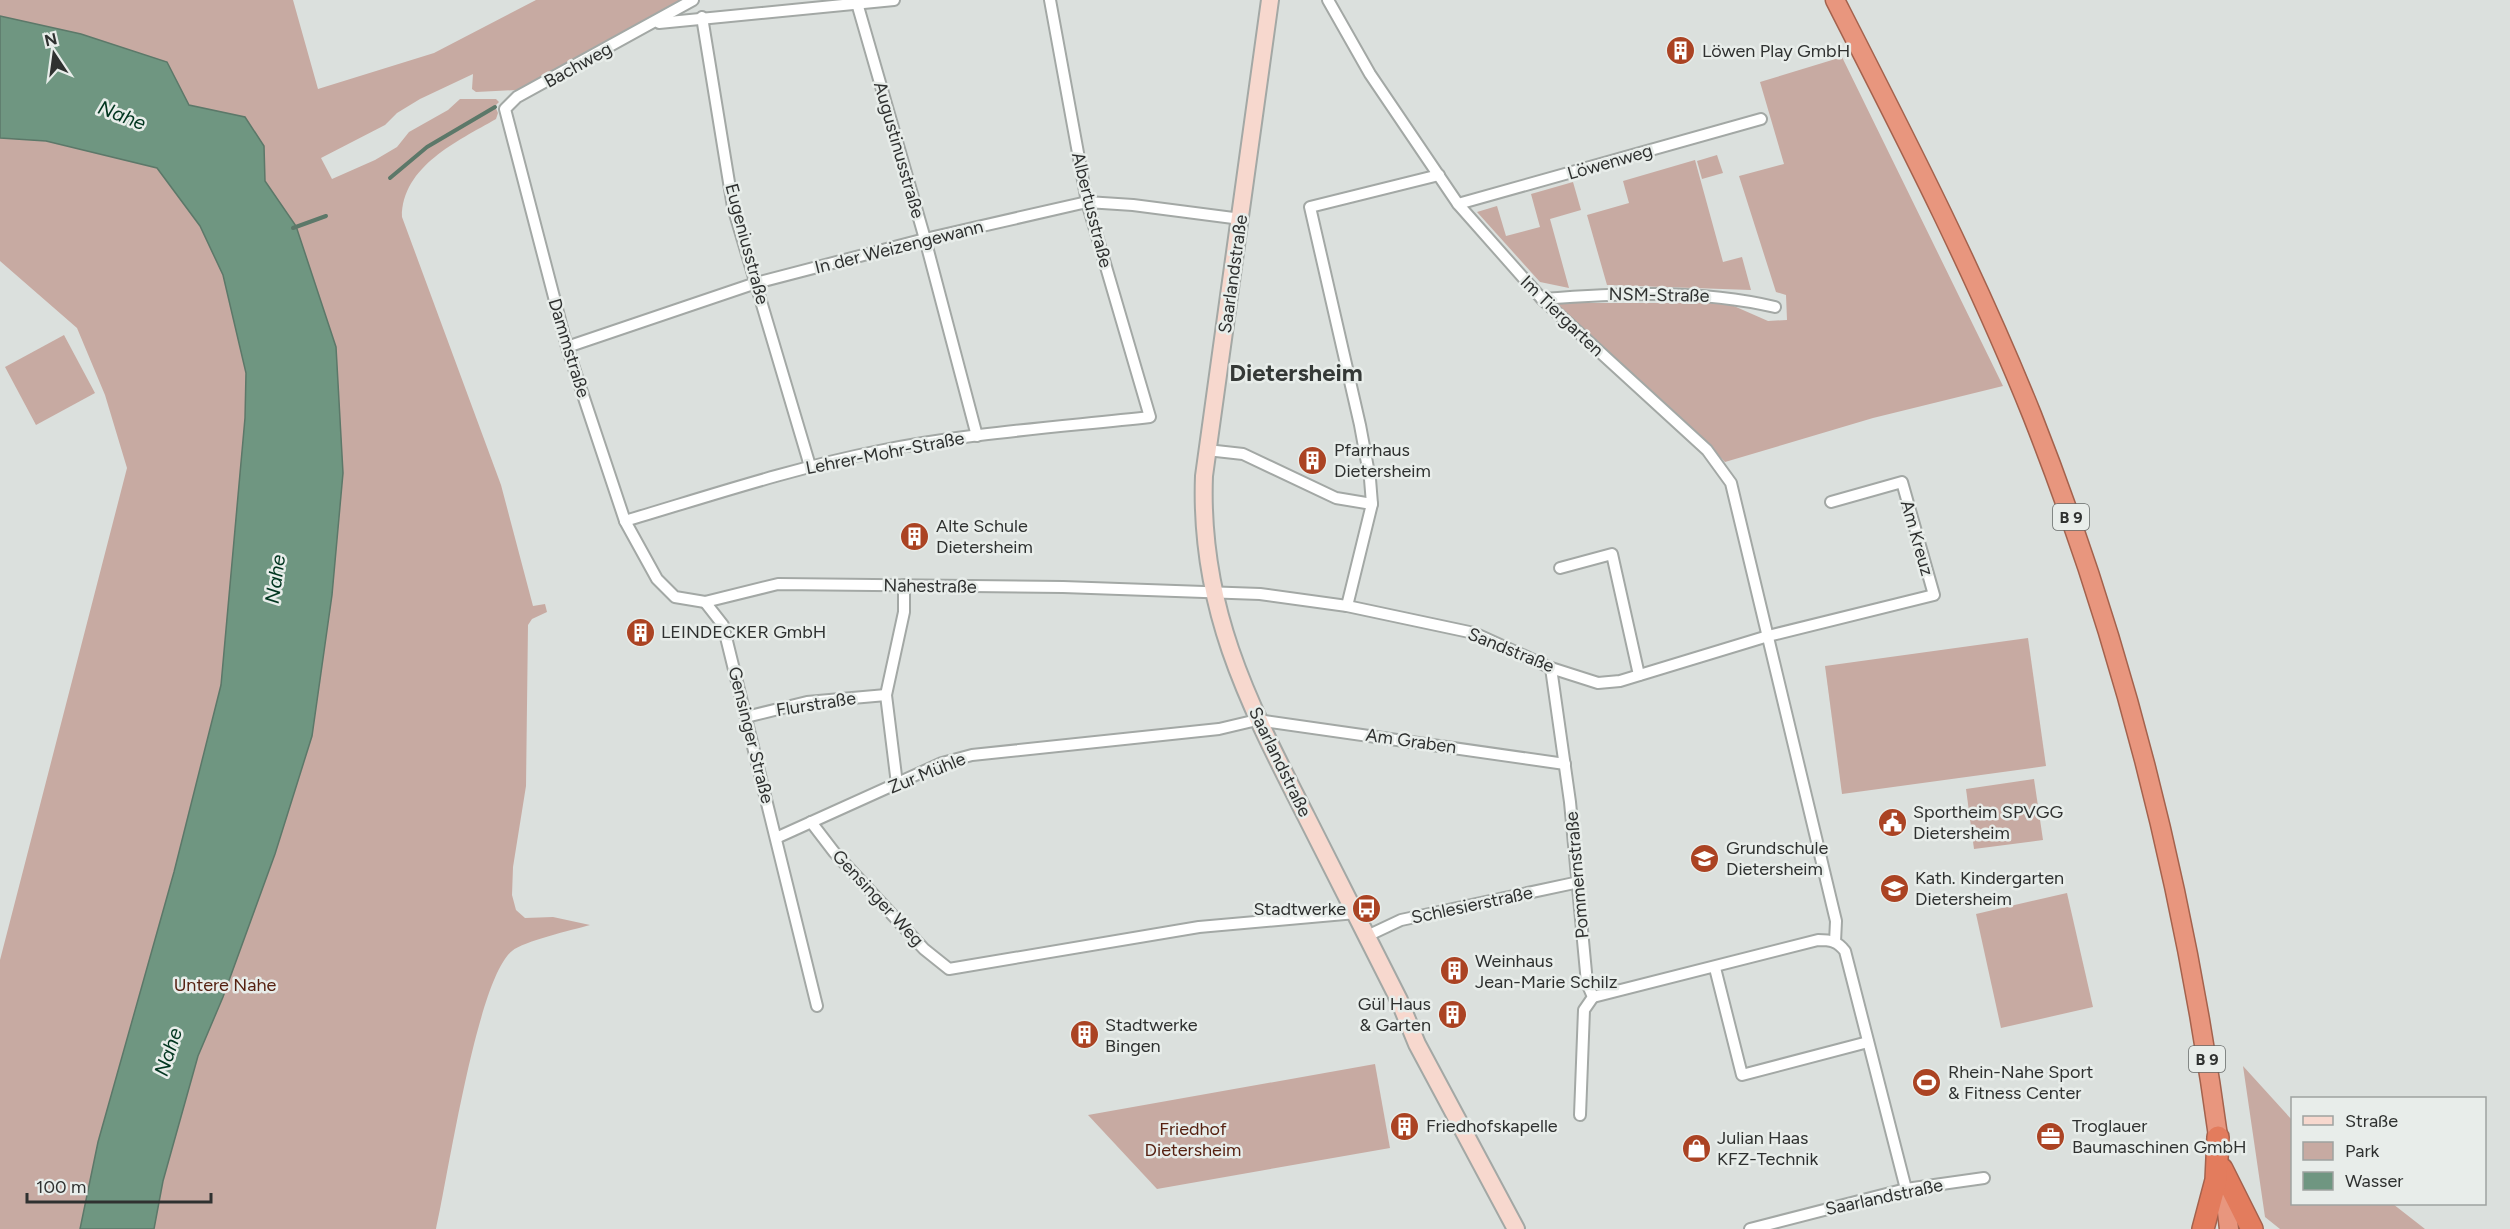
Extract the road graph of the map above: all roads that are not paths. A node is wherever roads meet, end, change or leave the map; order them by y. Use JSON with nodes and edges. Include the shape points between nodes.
{"nodes":[{"id":1,"x":693,"y":0,"type":"edge"},
{"id":2,"x":894,"y":0,"type":"edge"},
{"id":3,"x":1050,"y":0,"type":"edge"},
{"id":4,"x":1270,"y":0,"type":"edge"},
{"id":5,"x":1328,"y":0,"type":"edge"},
{"id":6,"x":857,"y":3,"type":"junction"},
{"id":7,"x":1840,"y":3,"type":"edge"},
{"id":8,"x":702,"y":18,"type":"junction"},
{"id":9,"x":652,"y":24,"type":"junction"},
{"id":10,"x":506,"y":109,"type":"joint"},
{"id":11,"x":1761,"y":118,"type":"dead end"},
{"id":12,"x":1439,"y":175,"type":"junction"},
{"id":13,"x":1087,"y":202,"type":"junction"},
{"id":14,"x":1458,"y":204,"type":"junction"},
{"id":15,"x":1241,"y":219,"type":"junction"},
{"id":16,"x":925,"y":239,"type":"junction"},
{"id":17,"x":756,"y":283,"type":"junction"},
{"id":18,"x":1542,"y":299,"type":"junction"},
{"id":19,"x":1775,"y":307,"type":"dead end"},
{"id":20,"x":567,"y":347,"type":"junction"},
{"id":21,"x":1150,"y":417,"type":"joint"},
{"id":22,"x":977,"y":436,"type":"junction"},
{"id":23,"x":1207,"y":450,"type":"junction"},
{"id":24,"x":810,"y":466,"type":"junction"},
{"id":25,"x":1831,"y":502,"type":"dead end"},
{"id":26,"x":1372,"y":504,"type":"junction"},
{"id":27,"x":625,"y":521,"type":"junction"},
{"id":28,"x":1560,"y":568,"type":"dead end"},
{"id":29,"x":657,"y":579,"type":"joint"},
{"id":30,"x":904,"y":585,"type":"junction"},
{"id":31,"x":1213,"y":592,"type":"junction"},
{"id":32,"x":1934,"y":595,"type":"joint"},
{"id":33,"x":705,"y":602,"type":"junction"},
{"id":34,"x":1347,"y":606,"type":"junction"},
{"id":35,"x":1768,"y":636,"type":"junction"},
{"id":36,"x":1551,"y":668,"type":"junction"},
{"id":37,"x":1639,"y":675,"type":"junction"},
{"id":38,"x":886,"y":695,"type":"junction"},
{"id":39,"x":746,"y":717,"type":"junction"},
{"id":40,"x":1257,"y":720,"type":"junction"},
{"id":41,"x":1565,"y":764,"type":"junction"},
{"id":42,"x":897,"y":784,"type":"junction"},
{"id":43,"x":812,"y":822,"type":"junction"},
{"id":44,"x":776,"y":838,"type":"junction"},
{"id":45,"x":1579,"y":882,"type":"junction"},
{"id":46,"x":1356,"y":914,"type":"junction"},
{"id":47,"x":1367,"y":936,"type":"junction"},
{"id":48,"x":1835,"y":942,"type":"junction"},
{"id":49,"x":1715,"y":968,"type":"junction"},
{"id":50,"x":1593,"y":997,"type":"junction"},
{"id":51,"x":817,"y":1006,"type":"dead end"},
{"id":52,"x":1868,"y":1042,"type":"junction"},
{"id":53,"x":1580,"y":1115,"type":"dead end"},
{"id":54,"x":2218,"y":1137,"type":"junction"},
{"id":55,"x":2222,"y":1169,"type":"junction"},
{"id":56,"x":1984,"y":1178,"type":"dead end"},
{"id":57,"x":1905,"y":1189,"type":"junction"},
{"id":58,"x":1516,"y":1229,"type":"edge"},
{"id":59,"x":1750,"y":1229,"type":"edge"},
{"id":60,"x":2203,"y":1229,"type":"edge"},
{"id":61,"x":2229,"y":1229,"type":"edge"},
{"id":62,"x":2252,"y":1229,"type":"edge"}],
"edges":[{"from":1,"to":9,"type":"street","name":"Bachweg"},
{"from":2,"to":6,"type":"street","name":"Bachweg"},
{"from":3,"to":13,"type":"street","name":"Albertusstraße"},
{"from":4,"to":15,"type":"main road","name":"Saarlandstraße"},
{"from":5,"to":12,"type":"street","name":"Im Tiergarten","via":[[1370,74]]},
{"from":6,"to":8,"type":"street","name":"Bachweg"},
{"from":6,"to":16,"type":"street","name":"Augustinusstraße"},
{"from":7,"to":54,"type":"highway","number":"B 9","via":[[2004,350],[2056,477],[2104,616],[2145,756],[2175,879],[2195,980]]},
{"from":8,"to":9,"type":"street","name":"Bachweg"},
{"from":8,"to":17,"type":"street","name":"Eugeniusstraße","via":[[734,207]]},
{"from":9,"to":10,"type":"street","name":"Bachweg","via":[[517,98]]},
{"from":10,"to":20,"type":"street","name":"Dammstraße"},
{"from":11,"to":14,"type":"street","name":"Löwenweg"},
{"from":12,"to":14,"type":"street","name":"Im Tiergarten"},
{"from":12,"to":26,"type":"street","via":[[1310,207],[1360,425]]},
{"from":13,"to":15,"type":"street","name":"In der Weizengewann","via":[[1133,204]]},
{"from":13,"to":16,"type":"street","name":"In der Weizengewann"},
{"from":13,"to":21,"type":"street","name":"Albertusstraße"},
{"from":14,"to":18,"type":"street","name":"Im Tiergarten"},
{"from":15,"to":23,"type":"main road","name":"Saarlandstraße"},
{"from":16,"to":17,"type":"street","name":"In der Weizengewann"},
{"from":16,"to":22,"type":"street","name":"Augustinusstraße"},
{"from":17,"to":20,"type":"street","name":"In der Weizengewann"},
{"from":17,"to":24,"type":"street","name":"Eugeniusstraße"},
{"from":18,"to":19,"type":"street","name":"NSM-Straße","via":[[1688,294]]},
{"from":18,"to":35,"type":"street","name":"Im Tiergarten","via":[[1707,450],[1731,483]]},
{"from":20,"to":27,"type":"street","name":"Dammstraße"},
{"from":21,"to":22,"type":"street","name":"Lehrer-Mohr-Straße"},
{"from":22,"to":24,"type":"street","name":"Lehrer-Mohr-Straße","via":[[881,450]]},
{"from":23,"to":26,"type":"street","via":[[1244,454],[1336,498]]},
{"from":23,"to":31,"type":"main road","name":"Saarlandstraße","via":[[1203,505]]},
{"from":24,"to":27,"type":"street","name":"Lehrer-Mohr-Straße"},
{"from":25,"to":32,"type":"street","name":"Am Kreuz","via":[[1902,482]]},
{"from":26,"to":34,"type":"street"},
{"from":27,"to":29,"type":"street","name":"Dammstraße"},
{"from":28,"to":37,"type":"street","via":[[1612,554]]},
{"from":29,"to":33,"type":"street","name":"Nahestraße","via":[[675,597]]},
{"from":30,"to":31,"type":"street","name":"Nahestraße"},
{"from":30,"to":33,"type":"street","name":"Nahestraße","via":[[778,584]]},
{"from":30,"to":38,"type":"street","via":[[904,612]]},
{"from":31,"to":34,"type":"street","name":"Sandstraße"},
{"from":31,"to":40,"type":"main road","name":"Saarlandstraße","via":[[1231,657]]},
{"from":32,"to":35,"type":"street","name":"Sandstraße"},
{"from":33,"to":39,"type":"street","name":"Gensinger Straße","via":[[723,625]]},
{"from":34,"to":36,"type":"street","name":"Sandstraße","via":[[1474,633]]},
{"from":35,"to":37,"type":"street","name":"Sandstraße"},
{"from":35,"to":48,"type":"street","via":[[1836,921]]},
{"from":36,"to":37,"type":"street","name":"Sandstraße","via":[[1598,683]]},
{"from":36,"to":41,"type":"street","name":"Pommernstraße"},
{"from":38,"to":39,"type":"street","name":"Flurstraße","via":[[807,702]]},
{"from":38,"to":42,"type":"street"},
{"from":39,"to":44,"type":"street","name":"Gensinger Straße"},
{"from":40,"to":41,"type":"street","name":"Am Graben"},
{"from":40,"to":42,"type":"street","name":"Zur Mühle","via":[[1219,729],[972,755]]},
{"from":40,"to":46,"type":"main road","name":"Saarlandstraße"},
{"from":41,"to":45,"type":"street","name":"Pommernstraße"},
{"from":42,"to":43,"type":"street","name":"Zur Mühle"},
{"from":43,"to":44,"type":"street","name":"Zur Mühle"},
{"from":43,"to":46,"type":"street","name":"Gensinger Weg","via":[[834,852],[924,949],[949,969],[1199,927]]},
{"from":44,"to":51,"type":"street"},
{"from":45,"to":47,"type":"street","name":"Schlesierstraße","via":[[1410,918]]},
{"from":45,"to":50,"type":"street","name":"Pommernstraße","via":[[1587,983]]},
{"from":46,"to":47,"type":"main road","name":"Saarlandstraße"},
{"from":47,"to":58,"type":"main road","name":"Saarlandstraße","via":[[1417,1044]]},
{"from":48,"to":49,"type":"street","via":[[1818,940]]},
{"from":48,"to":52,"type":"street","via":[[1845,951]]},
{"from":49,"to":50,"type":"street"},
{"from":49,"to":52,"type":"street","via":[[1742,1075]]},
{"from":50,"to":53,"type":"street","via":[[1584,1010]]},
{"from":52,"to":57,"type":"street"},
{"from":54,"to":55,"type":"highway","number":"B 9"},
{"from":54,"to":60,"type":"highway","via":[[2216,1180]]},
{"from":55,"to":61,"type":"highway","number":"B 9"},
{"from":55,"to":62,"type":"highway"},
{"from":56,"to":57,"type":"street","name":"Saarlandstraße"},
{"from":57,"to":59,"type":"street","name":"Saarlandstraße"}]}
